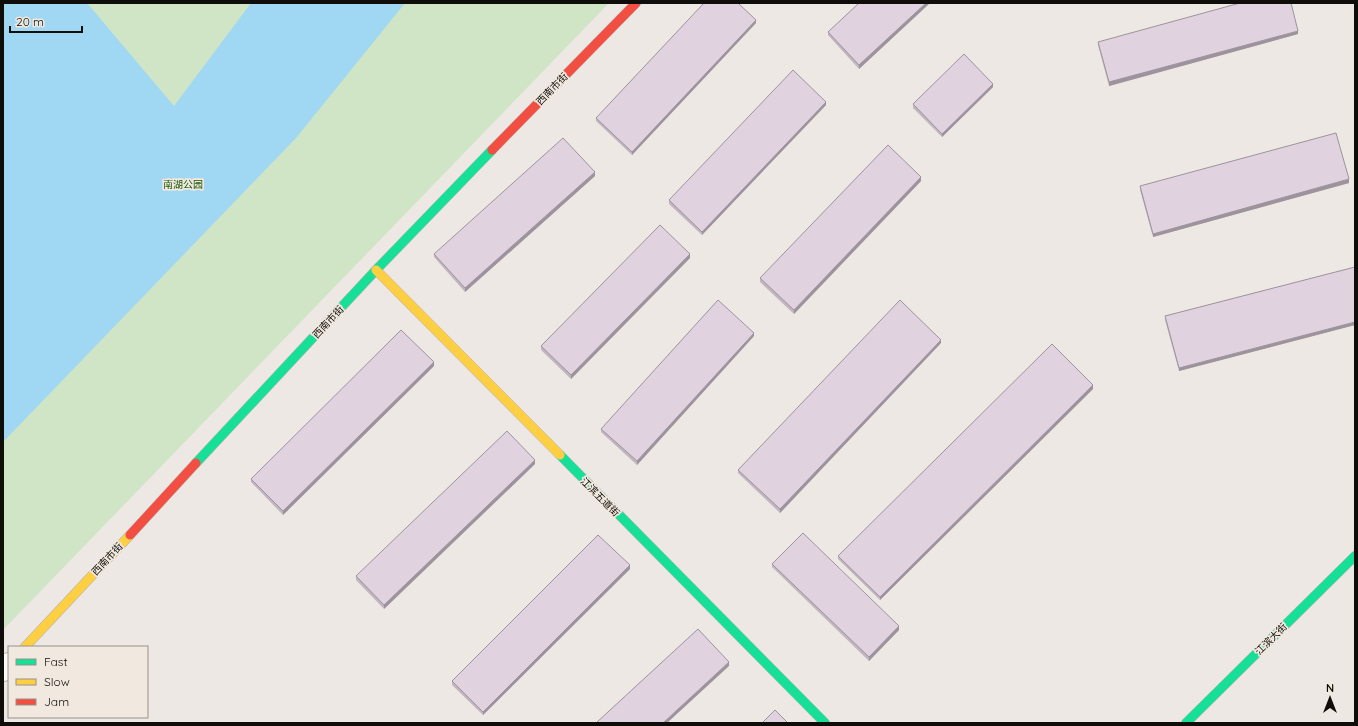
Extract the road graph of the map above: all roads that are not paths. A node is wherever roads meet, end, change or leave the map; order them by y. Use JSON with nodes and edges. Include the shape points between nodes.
{"nodes":[{"id":1,"x":636,"y":3,"type":"edge"},
{"id":2,"x":376,"y":270,"type":"junction"},
{"id":3,"x":1355,"y":556,"type":"edge"},
{"id":4,"x":25,"y":646,"type":"edge"},
{"id":5,"x":825,"y":723,"type":"edge"},
{"id":6,"x":1186,"y":723,"type":"edge"}],
"edges":[{"from":1,"to":2,"type":"street","name":"西南市街"},
{"from":2,"to":4,"type":"street","name":"西南市街"},
{"from":2,"to":5,"type":"street","name":"江滨五道街"},
{"from":3,"to":6,"type":"street","name":"江滨大街"}]}
